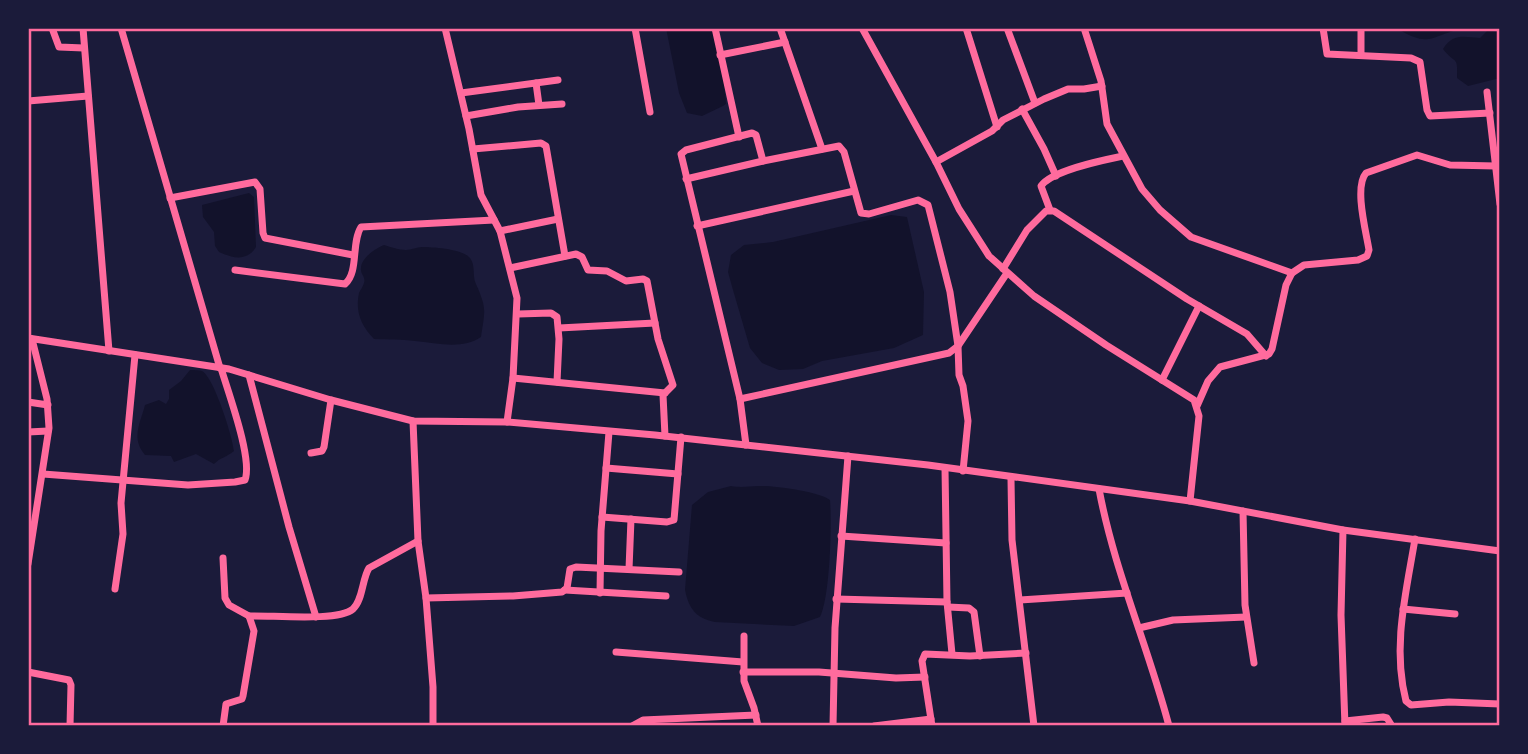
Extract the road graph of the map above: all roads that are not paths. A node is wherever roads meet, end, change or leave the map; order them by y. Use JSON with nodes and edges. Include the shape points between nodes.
{"nodes":[{"id":1,"x":52,"y":28,"type":"edge"},
{"id":2,"x":83,"y":28,"type":"edge"},
{"id":3,"x":121,"y":28,"type":"edge"},
{"id":4,"x":445,"y":28,"type":"edge"},
{"id":5,"x":635,"y":28,"type":"edge"},
{"id":6,"x":715,"y":28,"type":"edge"},
{"id":7,"x":780,"y":28,"type":"edge"},
{"id":8,"x":862,"y":28,"type":"edge"},
{"id":9,"x":966,"y":28,"type":"edge"},
{"id":10,"x":1007,"y":28,"type":"edge"},
{"id":11,"x":1084,"y":28,"type":"edge"},
{"id":12,"x":1323,"y":28,"type":"edge"},
{"id":13,"x":1361,"y":28,"type":"edge"},
{"id":14,"x":785,"y":43,"type":"junction"},
{"id":15,"x":84,"y":48,"type":"junction"},
{"id":16,"x":720,"y":55,"type":"junction"},
{"id":17,"x":1361,"y":55,"type":"junction"},
{"id":18,"x":558,"y":80,"type":"dead end"},
{"id":19,"x":536,"y":83,"type":"junction"},
{"id":20,"x":1102,"y":86,"type":"junction"},
{"id":21,"x":1488,"y":92,"type":"dead end"},
{"id":22,"x":461,"y":93,"type":"junction"},
{"id":23,"x":88,"y":96,"type":"junction"},
{"id":24,"x":28,"y":101,"type":"edge"},
{"id":25,"x":1035,"y":103,"type":"junction"},
{"id":26,"x":562,"y":104,"type":"dead end"},
{"id":27,"x":539,"y":105,"type":"junction"},
{"id":28,"x":1022,"y":110,"type":"junction"},
{"id":29,"x":650,"y":112,"type":"dead end"},
{"id":30,"x":1490,"y":113,"type":"junction"},
{"id":31,"x":466,"y":116,"type":"junction"},
{"id":32,"x":997,"y":127,"type":"junction"},
{"id":33,"x":739,"y":136,"type":"junction"},
{"id":34,"x":473,"y":149,"type":"junction"},
{"id":35,"x":822,"y":149,"type":"junction"},
{"id":36,"x":1123,"y":156,"type":"junction"},
{"id":37,"x":762,"y":161,"type":"junction"},
{"id":38,"x":936,"y":162,"type":"junction"},
{"id":39,"x":1496,"y":166,"type":"junction"},
{"id":40,"x":1056,"y":176,"type":"junction"},
{"id":41,"x":686,"y":179,"type":"junction"},
{"id":42,"x":854,"y":191,"type":"junction"},
{"id":43,"x":170,"y":198,"type":"junction"},
{"id":44,"x":1500,"y":204,"type":"edge"},
{"id":45,"x":1050,"y":210,"type":"junction"},
{"id":46,"x":494,"y":219,"type":"junction"},
{"id":47,"x":558,"y":219,"type":"junction"},
{"id":48,"x":697,"y":226,"type":"junction"},
{"id":49,"x":500,"y":231,"type":"junction"},
{"id":50,"x":353,"y":256,"type":"junction"},
{"id":51,"x":565,"y":256,"type":"junction"},
{"id":52,"x":510,"y":268,"type":"junction"},
{"id":53,"x":235,"y":270,"type":"dead end"},
{"id":54,"x":1005,"y":271,"type":"junction"},
{"id":55,"x":1292,"y":273,"type":"junction"},
{"id":56,"x":1199,"y":306,"type":"junction"},
{"id":57,"x":518,"y":314,"type":"junction"},
{"id":58,"x":655,"y":323,"type":"junction"},
{"id":59,"x":559,"y":328,"type":"junction"},
{"id":60,"x":30,"y":338,"type":"edge"},
{"id":61,"x":958,"y":346,"type":"junction"},
{"id":62,"x":109,"y":351,"type":"junction"},
{"id":63,"x":135,"y":355,"type":"junction"},
{"id":64,"x":1266,"y":356,"type":"junction"},
{"id":65,"x":220,"y":368,"type":"junction"},
{"id":66,"x":249,"y":375,"type":"junction"},
{"id":67,"x":513,"y":378,"type":"junction"},
{"id":68,"x":1162,"y":380,"type":"junction"},
{"id":69,"x":557,"y":382,"type":"junction"},
{"id":70,"x":665,"y":393,"type":"junction"},
{"id":71,"x":740,"y":399,"type":"junction"},
{"id":72,"x":331,"y":400,"type":"junction"},
{"id":73,"x":28,"y":401,"type":"edge"},
{"id":74,"x":48,"y":405,"type":"junction"},
{"id":75,"x":1197,"y":406,"type":"junction"},
{"id":76,"x":413,"y":421,"type":"junction"},
{"id":77,"x":507,"y":422,"type":"junction"},
{"id":78,"x":48,"y":431,"type":"junction"},
{"id":79,"x":28,"y":432,"type":"edge"},
{"id":80,"x":609,"y":432,"type":"junction"},
{"id":81,"x":665,"y":436,"type":"junction"},
{"id":82,"x":681,"y":437,"type":"junction"},
{"id":83,"x":746,"y":445,"type":"junction"},
{"id":84,"x":311,"y":453,"type":"dead end"},
{"id":85,"x":848,"y":456,"type":"junction"},
{"id":86,"x":606,"y":467,"type":"junction"},
{"id":87,"x":945,"y":468,"type":"junction"},
{"id":88,"x":962,"y":471,"type":"junction"},
{"id":89,"x":43,"y":474,"type":"junction"},
{"id":90,"x":678,"y":474,"type":"junction"},
{"id":91,"x":1011,"y":478,"type":"junction"},
{"id":92,"x":123,"y":480,"type":"junction"},
{"id":93,"x":1099,"y":489,"type":"junction"},
{"id":94,"x":1190,"y":501,"type":"junction"},
{"id":95,"x":1243,"y":511,"type":"junction"},
{"id":96,"x":602,"y":517,"type":"junction"},
{"id":97,"x":631,"y":519,"type":"junction"},
{"id":98,"x":1343,"y":530,"type":"junction"},
{"id":99,"x":841,"y":536,"type":"junction"},
{"id":100,"x":1415,"y":540,"type":"junction"},
{"id":101,"x":418,"y":541,"type":"junction"},
{"id":102,"x":946,"y":543,"type":"junction"},
{"id":103,"x":29,"y":549,"type":"edge"},
{"id":104,"x":1500,"y":551,"type":"edge"},
{"id":105,"x":223,"y":558,"type":"dead end"},
{"id":106,"x":28,"y":564,"type":"edge"},
{"id":107,"x":600,"y":567,"type":"junction"},
{"id":108,"x":629,"y":569,"type":"junction"},
{"id":109,"x":679,"y":572,"type":"dead end"},
{"id":110,"x":115,"y":589,"type":"dead end"},
{"id":111,"x":565,"y":590,"type":"junction"},
{"id":112,"x":600,"y":593,"type":"junction"},
{"id":113,"x":1128,"y":593,"type":"junction"},
{"id":114,"x":666,"y":596,"type":"dead end"},
{"id":115,"x":426,"y":598,"type":"junction"},
{"id":116,"x":836,"y":599,"type":"junction"},
{"id":117,"x":1020,"y":600,"type":"junction"},
{"id":118,"x":948,"y":605,"type":"junction"},
{"id":119,"x":1403,"y":609,"type":"junction"},
{"id":120,"x":1455,"y":614,"type":"dead end"},
{"id":121,"x":249,"y":616,"type":"junction"},
{"id":122,"x":316,"y":617,"type":"junction"},
{"id":123,"x":1246,"y":617,"type":"junction"},
{"id":124,"x":1139,"y":628,"type":"junction"},
{"id":125,"x":744,"y":636,"type":"dead end"},
{"id":126,"x":616,"y":652,"type":"dead end"},
{"id":127,"x":1026,"y":653,"type":"junction"},
{"id":128,"x":952,"y":654,"type":"junction"},
{"id":129,"x":980,"y":656,"type":"junction"},
{"id":130,"x":743,"y":662,"type":"junction"},
{"id":131,"x":1254,"y":663,"type":"dead end"},
{"id":132,"x":743,"y":672,"type":"junction"},
{"id":133,"x":28,"y":673,"type":"edge"},
{"id":134,"x":832,"y":673,"type":"junction"},
{"id":135,"x":925,"y":677,"type":"junction"},
{"id":136,"x":1500,"y":704,"type":"edge"},
{"id":137,"x":756,"y":715,"type":"junction"},
{"id":138,"x":700,"y":722,"type":"edge"},
{"id":139,"x":931,"y":723,"type":"edge"},
{"id":140,"x":1345,"y":724,"type":"edge"},
{"id":141,"x":70,"y":726,"type":"edge"},
{"id":142,"x":223,"y":726,"type":"edge"},
{"id":143,"x":433,"y":726,"type":"edge"},
{"id":144,"x":632,"y":726,"type":"edge"},
{"id":145,"x":758,"y":726,"type":"edge"},
{"id":146,"x":833,"y":726,"type":"edge"},
{"id":147,"x":873,"y":726,"type":"edge"},
{"id":148,"x":1034,"y":726,"type":"edge"},
{"id":149,"x":1169,"y":726,"type":"edge"},
{"id":150,"x":1392,"y":726,"type":"edge"}],
"edges":[{"from":1,"to":15,"type":"street","via":[[59,47]]},
{"from":2,"to":15,"type":"street"},
{"from":3,"to":43,"type":"street"},
{"from":4,"to":22,"type":"street"},
{"from":5,"to":29,"type":"street"},
{"from":6,"to":16,"type":"street"},
{"from":7,"to":14,"type":"street"},
{"from":8,"to":38,"type":"street"},
{"from":9,"to":32,"type":"street"},
{"from":10,"to":25,"type":"street"},
{"from":11,"to":20,"type":"street"},
{"from":12,"to":17,"type":"street","via":[[1327,54]]},
{"from":13,"to":17,"type":"street"},
{"from":14,"to":16,"type":"street"},
{"from":14,"to":35,"type":"street"},
{"from":15,"to":23,"type":"street"},
{"from":16,"to":33,"type":"street"},
{"from":17,"to":30,"type":"street","via":[[1420,62],[1430,116]]},
{"from":18,"to":19,"type":"street"},
{"from":19,"to":22,"type":"street"},
{"from":19,"to":27,"type":"street"},
{"from":20,"to":25,"type":"street","via":[[1068,89]]},
{"from":20,"to":36,"type":"street","via":[[1107,124]]},
{"from":21,"to":30,"type":"street"},
{"from":22,"to":31,"type":"street"},
{"from":23,"to":24,"type":"street"},
{"from":23,"to":62,"type":"street"},
{"from":25,"to":28,"type":"street"},
{"from":26,"to":27,"type":"street"},
{"from":27,"to":31,"type":"street"},
{"from":28,"to":32,"type":"street"},
{"from":28,"to":40,"type":"street"},
{"from":30,"to":39,"type":"street"},
{"from":31,"to":34,"type":"street"},
{"from":32,"to":38,"type":"street"},
{"from":33,"to":37,"type":"street","via":[[756,135]]},
{"from":33,"to":41,"type":"street","via":[[682,151]]},
{"from":34,"to":46,"type":"street","via":[[481,195]]},
{"from":34,"to":47,"type":"street","via":[[544,144]]},
{"from":35,"to":37,"type":"street"},
{"from":35,"to":42,"type":"street","via":[[842,148]]},
{"from":36,"to":40,"type":"street","via":[[1086,163]]},
{"from":36,"to":55,"type":"street","via":[[1142,190],[1191,237]]},
{"from":37,"to":41,"type":"street"},
{"from":38,"to":54,"type":"street","via":[[977,240]]},
{"from":39,"to":44,"type":"street"},
{"from":39,"to":55,"type":"street","via":[[1450,165],[1418,155],[1371,170],[1363,177],[1360,190],[1367,256],[1304,265]]},
{"from":40,"to":45,"type":"street","via":[[1041,186]]},
{"from":41,"to":48,"type":"street"},
{"from":42,"to":48,"type":"street"},
{"from":42,"to":61,"type":"street","via":[[864,214],[918,200],[928,205]]},
{"from":43,"to":50,"type":"street","via":[[255,182],[260,189],[265,239]]},
{"from":43,"to":65,"type":"street"},
{"from":45,"to":54,"type":"street","via":[[1027,230]]},
{"from":45,"to":56,"type":"street"},
{"from":46,"to":49,"type":"street"},
{"from":46,"to":50,"type":"street","via":[[364,226],[358,231]]},
{"from":47,"to":49,"type":"street"},
{"from":47,"to":51,"type":"street"},
{"from":48,"to":71,"type":"street"},
{"from":49,"to":52,"type":"street"},
{"from":50,"to":53,"type":"street","via":[[351,278],[345,284]]},
{"from":51,"to":52,"type":"street"},
{"from":51,"to":58,"type":"street","via":[[580,255],[588,270],[607,271],[626,281],[646,279]]},
{"from":52,"to":57,"type":"street"},
{"from":54,"to":61,"type":"street"},
{"from":54,"to":68,"type":"street","via":[[1058,313]]},
{"from":55,"to":64,"type":"street","via":[[1272,349]]},
{"from":56,"to":64,"type":"street","via":[[1247,334]]},
{"from":56,"to":68,"type":"street"},
{"from":57,"to":59,"type":"street","via":[[554,314]]},
{"from":57,"to":67,"type":"street"},
{"from":58,"to":59,"type":"street"},
{"from":58,"to":70,"type":"street","via":[[673,385]]},
{"from":59,"to":69,"type":"street"},
{"from":60,"to":62,"type":"street"},
{"from":60,"to":74,"type":"street"},
{"from":61,"to":71,"type":"street","via":[[941,355]]},
{"from":61,"to":88,"type":"street","via":[[958,375],[968,421]]},
{"from":62,"to":63,"type":"street"},
{"from":63,"to":65,"type":"street"},
{"from":63,"to":92,"type":"street"},
{"from":64,"to":75,"type":"street","via":[[1220,367]]},
{"from":65,"to":66,"type":"street"},
{"from":65,"to":92,"type":"street","via":[[244,450],[245,480],[196,485]]},
{"from":66,"to":72,"type":"street"},
{"from":66,"to":122,"type":"street"},
{"from":67,"to":69,"type":"street"},
{"from":67,"to":77,"type":"street"},
{"from":68,"to":75,"type":"street"},
{"from":69,"to":70,"type":"street"},
{"from":70,"to":81,"type":"street"},
{"from":71,"to":83,"type":"street"},
{"from":72,"to":76,"type":"street"},
{"from":72,"to":84,"type":"street","via":[[324,447]]},
{"from":73,"to":74,"type":"street"},
{"from":74,"to":78,"type":"street"},
{"from":75,"to":94,"type":"street"},
{"from":76,"to":77,"type":"street"},
{"from":76,"to":101,"type":"street"},
{"from":77,"to":80,"type":"street"},
{"from":78,"to":79,"type":"street"},
{"from":78,"to":89,"type":"street"},
{"from":80,"to":81,"type":"street"},
{"from":80,"to":86,"type":"street"},
{"from":81,"to":82,"type":"street"},
{"from":82,"to":83,"type":"street"},
{"from":82,"to":90,"type":"street"},
{"from":83,"to":85,"type":"street"},
{"from":85,"to":87,"type":"street"},
{"from":85,"to":99,"type":"street"},
{"from":86,"to":90,"type":"street"},
{"from":86,"to":96,"type":"street"},
{"from":87,"to":88,"type":"street"},
{"from":87,"to":102,"type":"street"},
{"from":88,"to":91,"type":"street"},
{"from":89,"to":92,"type":"street"},
{"from":89,"to":103,"type":"street"},
{"from":90,"to":97,"type":"street","via":[[674,520]]},
{"from":91,"to":93,"type":"street"},
{"from":91,"to":117,"type":"street","via":[[1012,540]]},
{"from":92,"to":110,"type":"street","via":[[123,534]]},
{"from":93,"to":94,"type":"street"},
{"from":93,"to":113,"type":"street","via":[[1110,542]]},
{"from":94,"to":95,"type":"street"},
{"from":95,"to":98,"type":"street"},
{"from":95,"to":123,"type":"street"},
{"from":96,"to":97,"type":"street"},
{"from":96,"to":107,"type":"street"},
{"from":97,"to":108,"type":"street"},
{"from":98,"to":100,"type":"street"},
{"from":98,"to":140,"type":"street"},
{"from":99,"to":102,"type":"street"},
{"from":99,"to":116,"type":"street"},
{"from":100,"to":104,"type":"street"},
{"from":100,"to":119,"type":"street"},
{"from":101,"to":115,"type":"street"},
{"from":101,"to":122,"type":"street","via":[[369,568],[352,610]]},
{"from":102,"to":118,"type":"street"},
{"from":103,"to":106,"type":"street"},
{"from":105,"to":121,"type":"street","via":[[225,598]]},
{"from":107,"to":108,"type":"street"},
{"from":107,"to":111,"type":"street","via":[[570,569]]},
{"from":107,"to":112,"type":"street"},
{"from":108,"to":109,"type":"street"},
{"from":111,"to":112,"type":"street"},
{"from":111,"to":115,"type":"street"},
{"from":112,"to":114,"type":"street"},
{"from":113,"to":117,"type":"street"},
{"from":113,"to":124,"type":"street"},
{"from":115,"to":143,"type":"street"},
{"from":116,"to":118,"type":"street"},
{"from":116,"to":134,"type":"street"},
{"from":117,"to":127,"type":"street"},
{"from":118,"to":128,"type":"street"},
{"from":118,"to":129,"type":"street","via":[[974,612]]},
{"from":119,"to":120,"type":"street"},
{"from":119,"to":136,"type":"street","via":[[1400,644],[1408,704]]},
{"from":121,"to":122,"type":"street"},
{"from":121,"to":142,"type":"street","via":[[254,631],[243,696],[226,704]]},
{"from":123,"to":124,"type":"street","via":[[1173,620]]},
{"from":123,"to":131,"type":"street"},
{"from":124,"to":149,"type":"street"},
{"from":125,"to":130,"type":"street"},
{"from":126,"to":130,"type":"street"},
{"from":127,"to":129,"type":"street"},
{"from":127,"to":148,"type":"street"},
{"from":128,"to":129,"type":"street"},
{"from":128,"to":135,"type":"street","via":[[925,653]]},
{"from":130,"to":132,"type":"street"},
{"from":132,"to":134,"type":"street"},
{"from":132,"to":137,"type":"street"},
{"from":133,"to":141,"type":"street","via":[[69,680]]},
{"from":134,"to":135,"type":"street"},
{"from":134,"to":146,"type":"street"},
{"from":135,"to":139,"type":"street"},
{"from":137,"to":138,"type":"street"},
{"from":137,"to":145,"type":"street"},
{"from":138,"to":144,"type":"street","via":[[643,720]]},
{"from":139,"to":147,"type":"street"},
{"from":140,"to":150,"type":"street","via":[[1383,717]]}]}
